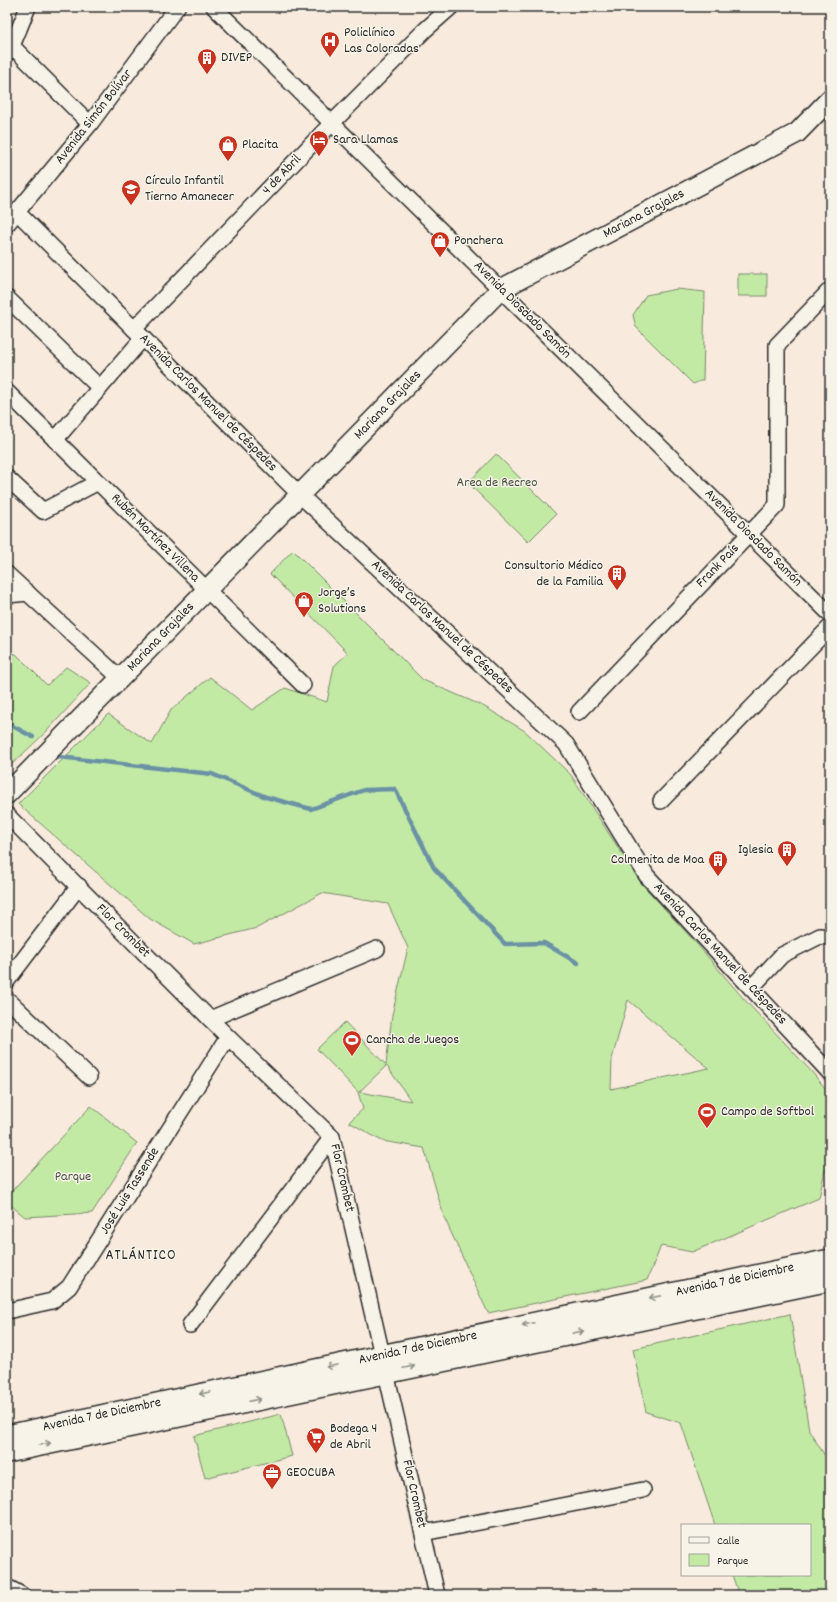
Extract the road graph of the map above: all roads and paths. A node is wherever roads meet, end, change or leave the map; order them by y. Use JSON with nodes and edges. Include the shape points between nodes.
{"nodes":[{"id":1,"x":28,"y":7,"type":"edge"},
{"id":2,"x":177,"y":7,"type":"edge"},
{"id":3,"x":214,"y":7,"type":"edge"},
{"id":4,"x":451,"y":7,"type":"edge"},
{"id":5,"x":10,"y":50,"type":"edge"},
{"id":6,"x":830,"y":99,"type":"edge"},
{"id":7,"x":332,"y":123,"type":"junction"},
{"id":8,"x":90,"y":124,"type":"junction"},
{"id":9,"x":17,"y":212,"type":"junction"},
{"id":10,"x":7,"y":224,"type":"edge"},
{"id":11,"x":501,"y":290,"type":"junction"},
{"id":12,"x":830,"y":290,"type":"edge"},
{"id":13,"x":7,"y":298,"type":"edge"},
{"id":14,"x":138,"y":333,"type":"junction"},
{"id":15,"x":100,"y":388,"type":"junction"},
{"id":16,"x":7,"y":392,"type":"edge"},
{"id":17,"x":55,"y":440,"type":"junction"},
{"id":18,"x":7,"y":478,"type":"edge"},
{"id":19,"x":98,"y":482,"type":"junction"},
{"id":20,"x":300,"y":495,"type":"junction"},
{"id":21,"x":749,"y":534,"type":"junction"},
{"id":22,"x":7,"y":574,"type":"edge"},
{"id":23,"x":207,"y":590,"type":"junction"},
{"id":24,"x":28,"y":593,"type":"junction"},
{"id":25,"x":7,"y":595,"type":"edge"},
{"id":26,"x":830,"y":614,"type":"edge"},
{"id":27,"x":830,"y":627,"type":"edge"},
{"id":28,"x":120,"y":678,"type":"junction"},
{"id":29,"x":303,"y":685,"type":"dead end"},
{"id":30,"x":579,"y":712,"type":"dead end"},
{"id":31,"x":7,"y":794,"type":"edge"},
{"id":32,"x":661,"y":801,"type":"dead end"},
{"id":33,"x":7,"y":815,"type":"edge"},
{"id":34,"x":78,"y":886,"type":"junction"},
{"id":35,"x":830,"y":937,"type":"edge"},
{"id":36,"x":377,"y":949,"type":"dead end"},
{"id":37,"x":7,"y":981,"type":"edge"},
{"id":38,"x":751,"y":988,"type":"junction"},
{"id":39,"x":7,"y":1000,"type":"edge"},
{"id":40,"x":210,"y":1019,"type":"junction"},
{"id":41,"x":228,"y":1037,"type":"junction"},
{"id":42,"x":830,"y":1073,"type":"edge"},
{"id":43,"x":89,"y":1078,"type":"dead end"},
{"id":44,"x":332,"y":1137,"type":"junction"},
{"id":45,"x":830,"y":1260,"type":"edge"},
{"id":46,"x":830,"y":1280,"type":"edge"},
{"id":47,"x":7,"y":1311,"type":"edge"},
{"id":48,"x":190,"y":1325,"type":"dead end"},
{"id":49,"x":384,"y":1364,"type":"junction"},
{"id":50,"x":7,"y":1436,"type":"edge"},
{"id":51,"x":7,"y":1452,"type":"edge"},
{"id":52,"x":643,"y":1490,"type":"dead end"},
{"id":53,"x":423,"y":1533,"type":"junction"},
{"id":54,"x":7,"y":1587,"type":"edge"},
{"id":55,"x":22,"y":1595,"type":"edge"},
{"id":56,"x":437,"y":1595,"type":"edge"}],
"edges":[{"from":1,"to":5,"type":"street"},
{"from":2,"to":8,"type":"street","name":"Avenida Simón Bolívar"},
{"from":3,"to":7,"type":"street","name":"Avenida Diosdado Samón"},
{"from":4,"to":7,"type":"street","name":"4 de Abril"},
{"from":5,"to":8,"type":"street"},
{"from":6,"to":11,"type":"street","name":"Mariana Grajales","via":[[797,133]]},
{"from":7,"to":11,"type":"street","name":"Avenida Diosdado Samón"},
{"from":7,"to":14,"type":"street","name":"4 de Abril"},
{"from":8,"to":9,"type":"street","name":"Avenida Simón Bolívar"},
{"from":9,"to":10,"type":"street","name":"Avenida Simón Bolívar"},
{"from":9,"to":14,"type":"street","name":"Avenida Carlos Manuel de Céspedes"},
{"from":11,"to":20,"type":"street","name":"Mariana Grajales"},
{"from":11,"to":21,"type":"street","name":"Avenida Diosdado Samón"},
{"from":12,"to":21,"type":"street","name":"Frank País","via":[[777,345],[777,505]]},
{"from":13,"to":15,"type":"street"},
{"from":14,"to":15,"type":"street","name":"4 de Abril"},
{"from":14,"to":20,"type":"street","name":"Avenida Carlos Manuel de Céspedes"},
{"from":15,"to":17,"type":"street","name":"4 de Abril"},
{"from":16,"to":17,"type":"street","name":"Rubén Martínez Villena"},
{"from":17,"to":19,"type":"street","name":"Rubén Martínez Villena"},
{"from":18,"to":19,"type":"street","via":[[43,511]]},
{"from":19,"to":23,"type":"street","name":"Rubén Martínez Villena"},
{"from":20,"to":23,"type":"street","name":"Mariana Grajales"},
{"from":20,"to":38,"type":"street","name":"Avenida Carlos Manuel de Céspedes","via":[[566,744],[648,876]]},
{"from":21,"to":26,"type":"street","name":"Avenida Diosdado Samón"},
{"from":21,"to":30,"type":"street","name":"Frank País"},
{"from":22,"to":24,"type":"street"},
{"from":23,"to":28,"type":"street","name":"Mariana Grajales"},
{"from":23,"to":29,"type":"street","name":"Rubén Martínez Villena"},
{"from":24,"to":25,"type":"street"},
{"from":24,"to":28,"type":"street"},
{"from":27,"to":32,"type":"street"},
{"from":28,"to":31,"type":"street","name":"Mariana Grajales"},
{"from":33,"to":34,"type":"street","name":"Flor Crombet"},
{"from":34,"to":37,"type":"street"},
{"from":34,"to":40,"type":"street","name":"Flor Crombet"},
{"from":35,"to":38,"type":"street","via":[[820,936],[782,955]]},
{"from":36,"to":40,"type":"street"},
{"from":38,"to":42,"type":"street","name":"Avenida Carlos Manuel de Céspedes"},
{"from":39,"to":43,"type":"street"},
{"from":40,"to":41,"type":"street","name":"Flor Crombet"},
{"from":41,"to":44,"type":"street","name":"Flor Crombet"},
{"from":41,"to":47,"type":"street","name":"José Luis Tassende","via":[[69,1287],[52,1301]]},
{"from":44,"to":48,"type":"street"},
{"from":44,"to":49,"type":"street","name":"Flor Crombet"},
{"from":45,"to":49,"type":"main road","name":"Avenida 7 de Diciembre","one_way":true},
{"from":49,"to":46,"type":"main road","name":"Avenida 7 de Diciembre","one_way":true},
{"from":49,"to":50,"type":"main road","name":"Avenida 7 de Diciembre","one_way":true},
{"from":51,"to":49,"type":"main road","name":"Avenida 7 de Diciembre","one_way":true},
{"from":49,"to":53,"type":"street","name":"Flor Crombet"},
{"from":52,"to":53,"type":"street"},
{"from":53,"to":56,"type":"street","name":"Flor Crombet"},
{"from":54,"to":55,"type":"street"}]}
